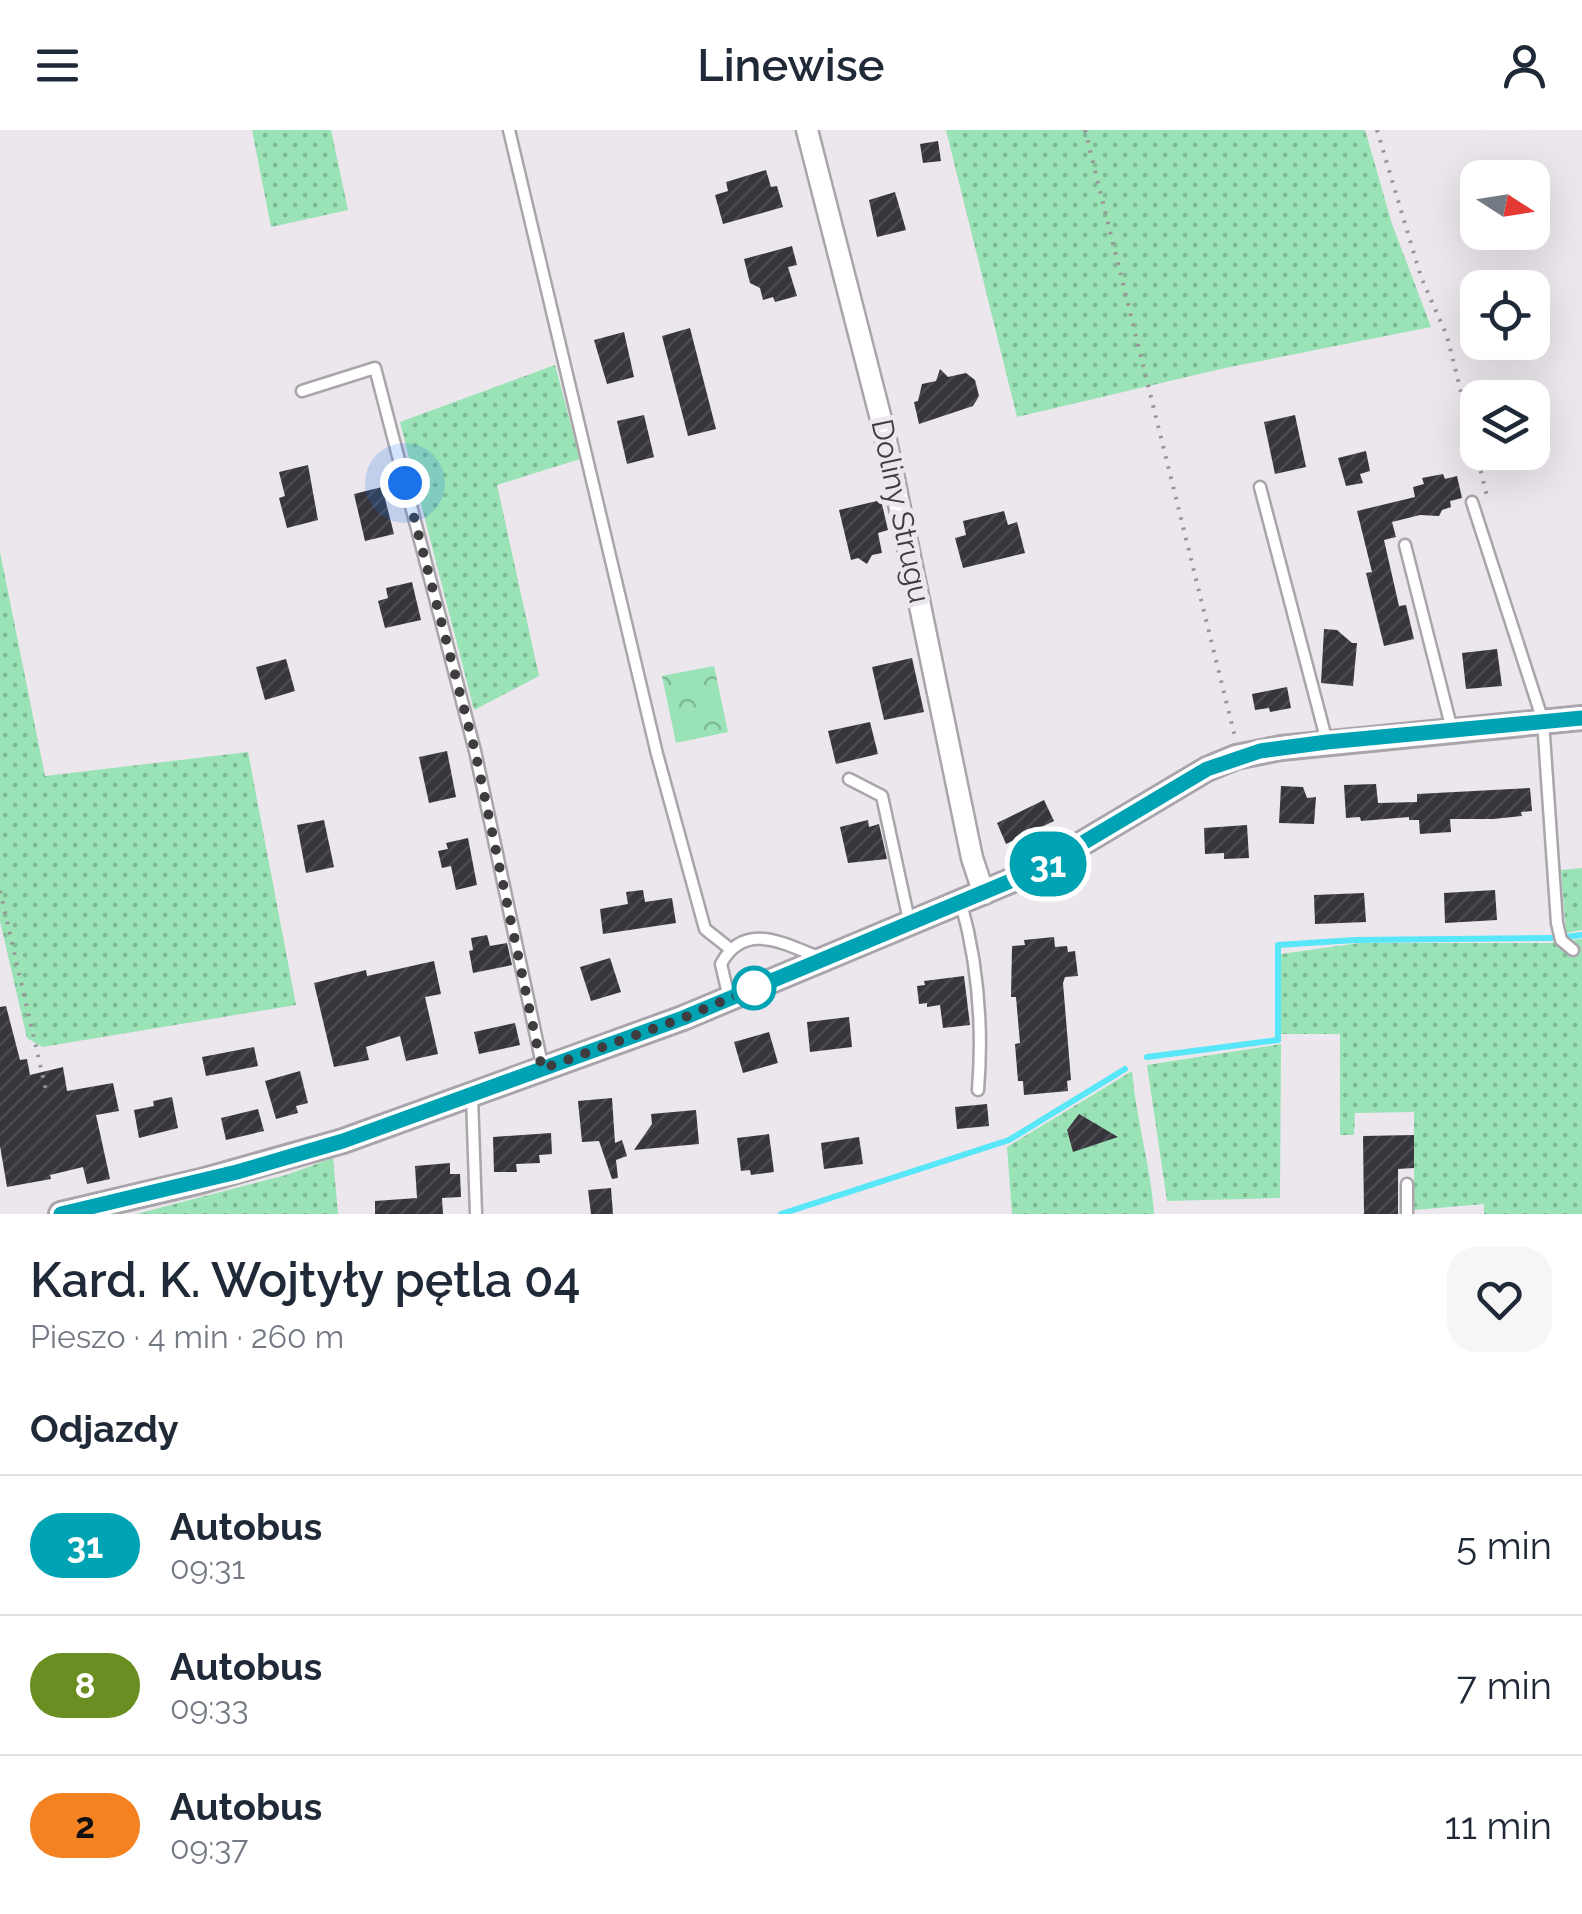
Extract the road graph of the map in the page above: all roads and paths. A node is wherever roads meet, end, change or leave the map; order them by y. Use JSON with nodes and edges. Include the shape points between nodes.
{"nodes":[{"id":1,"x":509,"y":130,"type":"edge"},
{"id":2,"x":807,"y":130,"type":"edge"},
{"id":3,"x":1086,"y":130,"type":"edge"},
{"id":4,"x":1376,"y":130,"type":"edge"},
{"id":5,"x":302,"y":391,"type":"dead end"},
{"id":6,"x":1260,"y":486,"type":"dead end"},
{"id":7,"x":1472,"y":502,"type":"dead end"},
{"id":8,"x":1490,"y":506,"type":"dead end"},
{"id":9,"x":1405,"y":546,"type":"dead end"},
{"id":10,"x":1582,"y":718,"type":"edge"},
{"id":11,"x":1543,"y":722,"type":"junction"},
{"id":12,"x":1452,"y":730,"type":"junction"},
{"id":13,"x":1327,"y":742,"type":"junction"},
{"id":14,"x":1240,"y":756,"type":"junction"},
{"id":15,"x":849,"y":779,"type":"dead end"},
{"id":16,"x":0,"y":891,"type":"edge"},
{"id":17,"x":984,"y":894,"type":"junction"},
{"id":18,"x":961,"y":904,"type":"junction"},
{"id":19,"x":910,"y":925,"type":"junction"},
{"id":20,"x":729,"y":948,"type":"junction"},
{"id":21,"x":1572,"y":950,"type":"dead end"},
{"id":22,"x":824,"y":960,"type":"junction"},
{"id":23,"x":729,"y":998,"type":"junction"},
{"id":24,"x":542,"y":1069,"type":"junction"},
{"id":25,"x":46,"y":1090,"type":"dead end"},
{"id":26,"x":978,"y":1090,"type":"dead end"},
{"id":27,"x":472,"y":1094,"type":"junction"},
{"id":28,"x":1407,"y":1184,"type":"dead end"},
{"id":29,"x":61,"y":1214,"type":"edge"},
{"id":30,"x":476,"y":1214,"type":"edge"},
{"id":31,"x":1407,"y":1214,"type":"edge"}],
"edges":[{"from":1,"to":20,"type":"lane","via":[[662,772],[706,929]]},
{"from":2,"to":17,"type":"street","name":"Doliny Strugu","via":[[884,431]]},
{"from":3,"to":14,"type":"path"},
{"from":4,"to":8,"type":"path","via":[[1421,277],[1448,336]]},
{"from":5,"to":24,"type":"lane","via":[[375,368],[475,751]]},
{"from":6,"to":13,"type":"lane"},
{"from":7,"to":11,"type":"lane"},
{"from":9,"to":12,"type":"lane"},
{"from":10,"to":11,"type":"street"},
{"from":11,"to":12,"type":"street"},
{"from":11,"to":21,"type":"lane","via":[[1557,923]]},
{"from":12,"to":13,"type":"street"},
{"from":13,"to":14,"type":"street"},
{"from":14,"to":17,"type":"street"},
{"from":15,"to":19,"type":"lane","via":[[882,796]]},
{"from":16,"to":25,"type":"path"},
{"from":17,"to":18,"type":"street"},
{"from":18,"to":19,"type":"street"},
{"from":18,"to":26,"type":"lane","via":[[972,942]]},
{"from":19,"to":22,"type":"street"},
{"from":20,"to":22,"type":"lane","via":[[756,939]]},
{"from":20,"to":23,"type":"lane","via":[[721,964]]},
{"from":22,"to":23,"type":"street"},
{"from":23,"to":24,"type":"street"},
{"from":24,"to":27,"type":"street"},
{"from":27,"to":29,"type":"street","via":[[273,1162]]},
{"from":27,"to":30,"type":"lane"},
{"from":28,"to":31,"type":"lane"}]}
